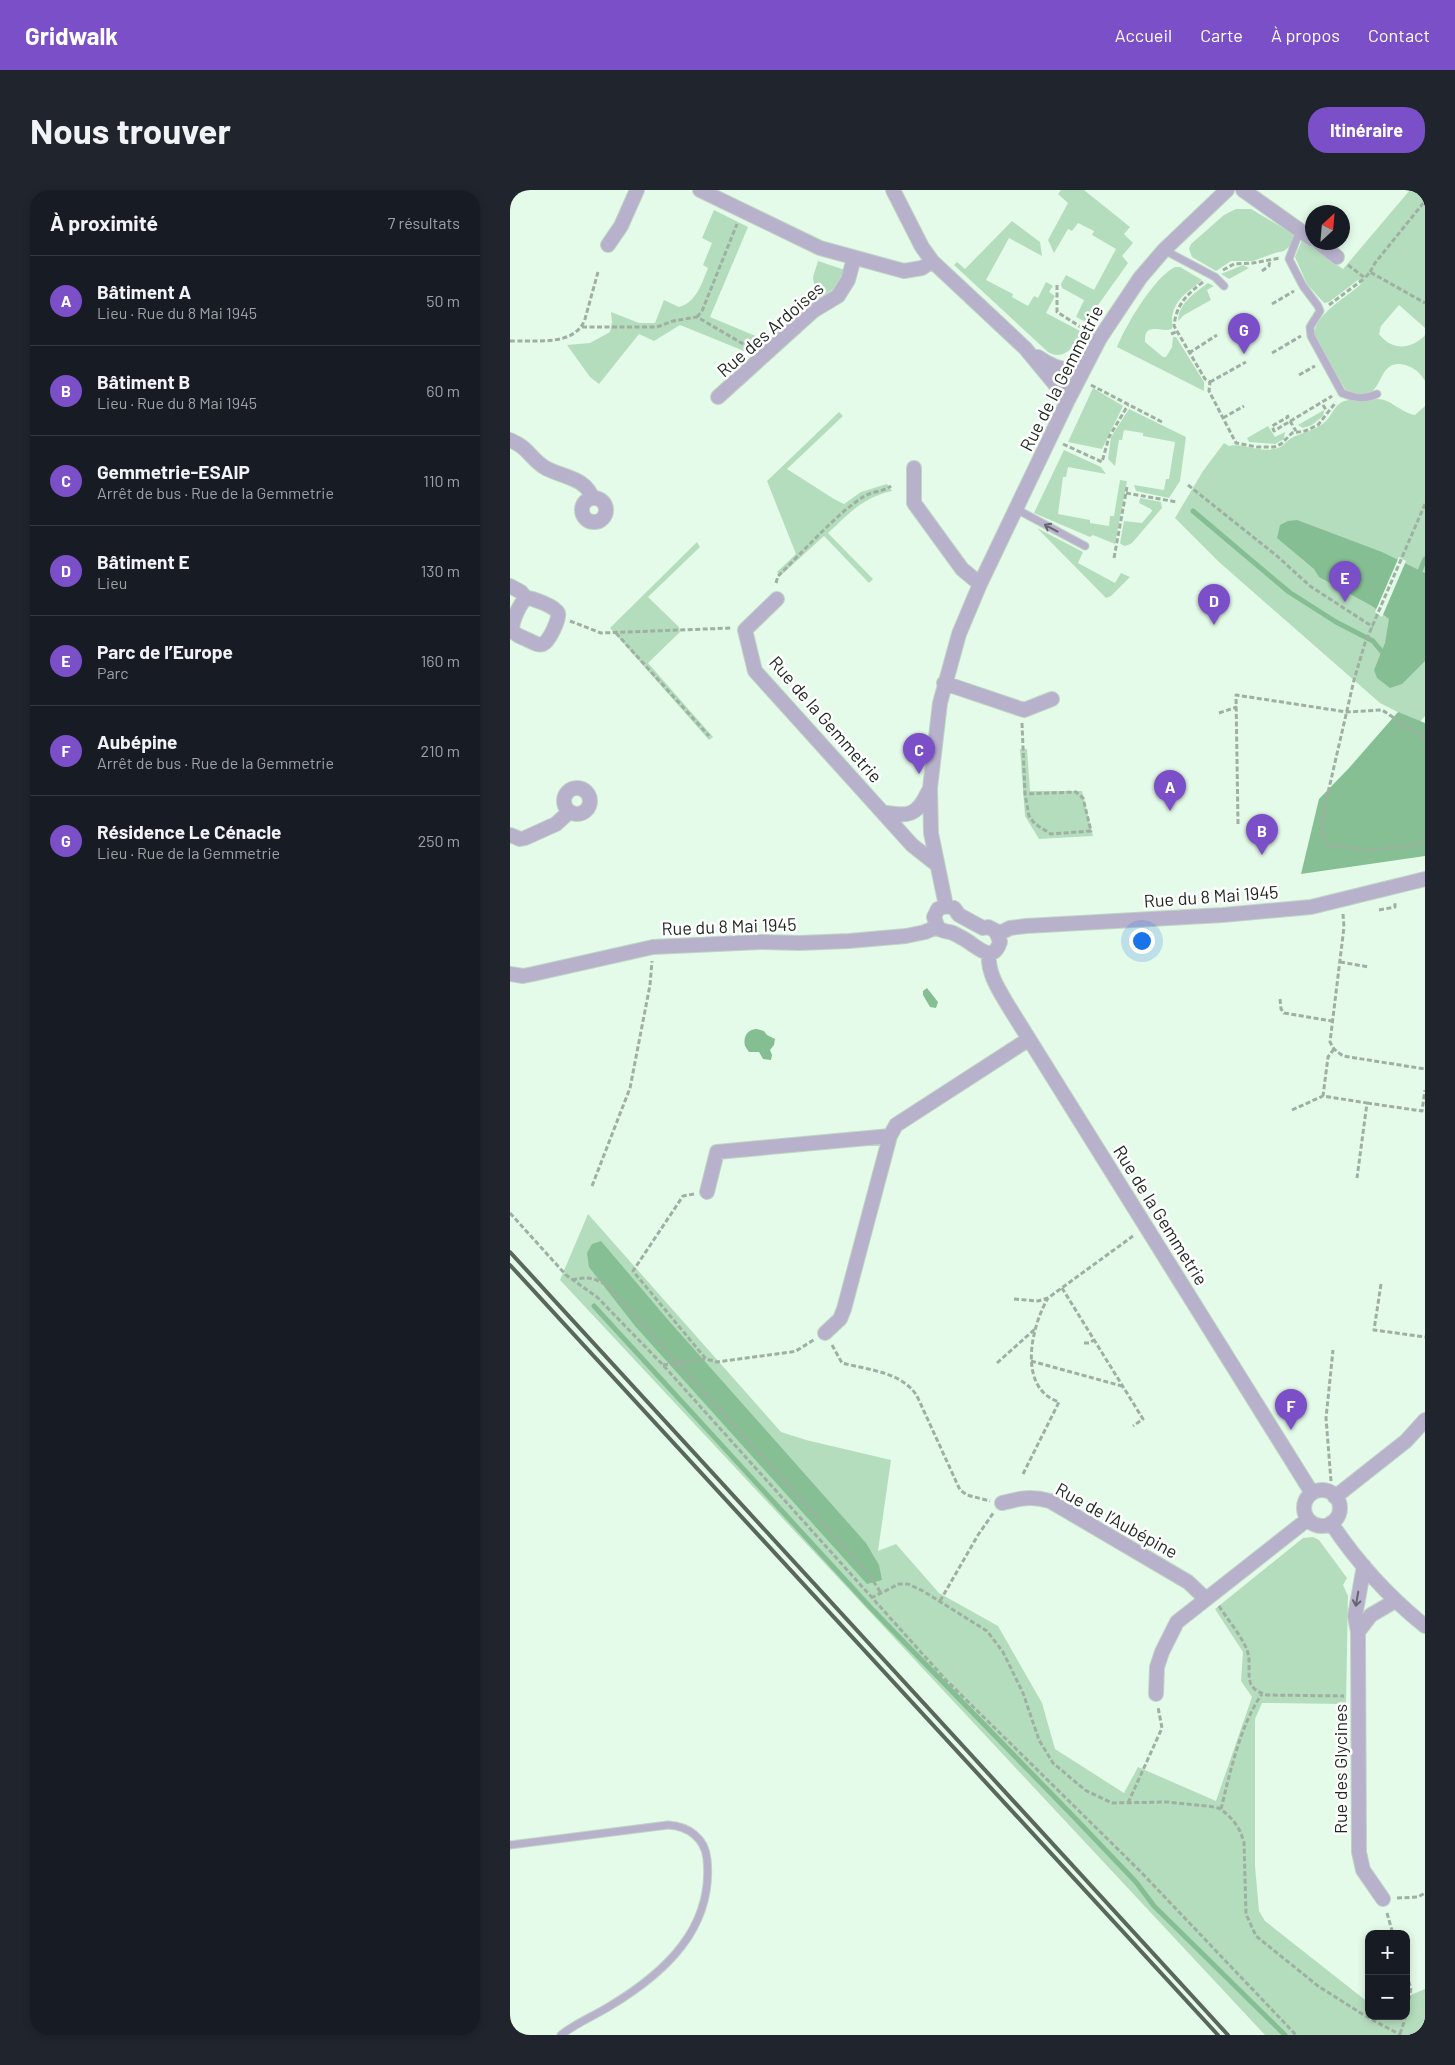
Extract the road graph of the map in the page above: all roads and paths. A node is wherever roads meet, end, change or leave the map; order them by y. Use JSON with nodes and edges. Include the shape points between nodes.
{"nodes":[{"id":1,"x":637,"y":190,"type":"edge"},
{"id":2,"x":700,"y":190,"type":"edge"},
{"id":3,"x":893,"y":190,"type":"edge"},
{"id":4,"x":1227,"y":190,"type":"edge"},
{"id":5,"x":1243,"y":190,"type":"edge"},
{"id":6,"x":1425,"y":201,"type":"edge"},
{"id":7,"x":739,"y":220,"type":"dead end"},
{"id":8,"x":1300,"y":230,"type":"junction"},
{"id":9,"x":1305,"y":234,"type":"edge"},
{"id":10,"x":608,"y":245,"type":"dead end"},
{"id":11,"x":1164,"y":250,"type":"junction"},
{"id":12,"x":1328,"y":250,"type":"edge"},
{"id":13,"x":854,"y":258,"type":"junction"},
{"id":14,"x":1289,"y":259,"type":"junction"},
{"id":15,"x":1340,"y":259,"type":"joint"},
{"id":16,"x":1270,"y":260,"type":"junction"},
{"id":17,"x":932,"y":261,"type":"junction"},
{"id":18,"x":1262,"y":271,"type":"dead end"},
{"id":19,"x":598,"y":272,"type":"dead end"},
{"id":20,"x":1370,"y":272,"type":"junction"},
{"id":21,"x":1213,"y":276,"type":"junction"},
{"id":22,"x":1365,"y":278,"type":"junction"},
{"id":23,"x":1057,"y":285,"type":"dead end"},
{"id":24,"x":1224,"y":286,"type":"dead end"},
{"id":25,"x":1288,"y":294,"type":"dead end"},
{"id":26,"x":1425,"y":303,"type":"edge"},
{"id":27,"x":1272,"y":304,"type":"dead end"},
{"id":28,"x":1320,"y":311,"type":"junction"},
{"id":29,"x":697,"y":318,"type":"junction"},
{"id":30,"x":582,"y":326,"type":"junction"},
{"id":31,"x":1310,"y":330,"type":"junction"},
{"id":32,"x":1087,"y":331,"type":"dead end"},
{"id":33,"x":1176,"y":332,"type":"junction"},
{"id":34,"x":1171,"y":334,"type":"dead end"},
{"id":35,"x":1217,"y":335,"type":"dead end"},
{"id":36,"x":510,"y":341,"type":"edge"},
{"id":37,"x":1025,"y":348,"type":"junction"},
{"id":38,"x":756,"y":351,"type":"dead end"},
{"id":39,"x":1189,"y":353,"type":"junction"},
{"id":40,"x":1272,"y":353,"type":"dead end"},
{"id":41,"x":1246,"y":362,"type":"dead end"},
{"id":42,"x":1086,"y":365,"type":"junction"},
{"id":43,"x":1312,"y":367,"type":"dead end"},
{"id":44,"x":1299,"y":375,"type":"dead end"},
{"id":45,"x":1210,"y":382,"type":"junction"},
{"id":46,"x":1091,"y":385,"type":"dead end"},
{"id":47,"x":1342,"y":393,"type":"junction"},
{"id":48,"x":1377,"y":394,"type":"dead end"},
{"id":49,"x":718,"y":397,"type":"dead end"},
{"id":50,"x":1326,"y":399,"type":"dead end"},
{"id":51,"x":1068,"y":400,"type":"junction"},
{"id":52,"x":1128,"y":405,"type":"junction"},
{"id":53,"x":1323,"y":405,"type":"dead end"},
{"id":54,"x":1244,"y":406,"type":"dead end"},
{"id":55,"x":1328,"y":414,"type":"junction"},
{"id":56,"x":1223,"y":418,"type":"junction"},
{"id":57,"x":1162,"y":422,"type":"dead end"},
{"id":58,"x":1296,"y":431,"type":"junction"},
{"id":59,"x":510,"y":440,"type":"edge"},
{"id":60,"x":1062,"y":444,"type":"dead end"},
{"id":61,"x":914,"y":468,"type":"dead end"},
{"id":62,"x":1188,"y":485,"type":"dead end"},
{"id":63,"x":891,"y":486,"type":"dead end"},
{"id":64,"x":1127,"y":487,"type":"dead end"},
{"id":65,"x":1126,"y":493,"type":"junction"},
{"id":66,"x":592,"y":498,"type":"dead end"},
{"id":67,"x":1177,"y":502,"type":"dead end"},
{"id":68,"x":1425,"y":504,"type":"edge"},
{"id":69,"x":1016,"y":509,"type":"junction"},
{"id":70,"x":1085,"y":546,"type":"dead end"},
{"id":71,"x":1114,"y":558,"type":"dead end"},
{"id":72,"x":776,"y":583,"type":"dead end"},
{"id":73,"x":980,"y":584,"type":"junction"},
{"id":74,"x":510,"y":586,"type":"edge"},
{"id":75,"x":526,"y":598,"type":"junction"},
{"id":76,"x":777,"y":599,"type":"dead end"},
{"id":77,"x":558,"y":615,"type":"junction"},
{"id":78,"x":1373,"y":627,"type":"junction"},
{"id":79,"x":732,"y":628,"type":"dead end"},
{"id":80,"x":511,"y":631,"type":"edge"},
{"id":81,"x":616,"y":632,"type":"junction"},
{"id":82,"x":944,"y":684,"type":"junction"},
{"id":83,"x":1052,"y":699,"type":"dead end"},
{"id":84,"x":1237,"y":707,"type":"junction"},
{"id":85,"x":1347,"y":712,"type":"junction"},
{"id":86,"x":1219,"y":713,"type":"dead end"},
{"id":87,"x":1022,"y":719,"type":"dead end"},
{"id":88,"x":709,"y":736,"type":"dead end"},
{"id":89,"x":1425,"y":738,"type":"edge"},
{"id":90,"x":930,"y":788,"type":"junction"},
{"id":91,"x":1025,"y":794,"type":"junction"},
{"id":92,"x":569,"y":812,"type":"dead end"},
{"id":93,"x":883,"y":812,"type":"junction"},
{"id":94,"x":1238,"y":824,"type":"dead end"},
{"id":95,"x":510,"y":835,"type":"edge"},
{"id":96,"x":1425,"y":843,"type":"edge"},
{"id":97,"x":936,"y":864,"type":"junction"},
{"id":98,"x":1425,"y":878,"type":"edge"},
{"id":99,"x":1394,"y":896,"type":"dead end"},
{"id":100,"x":1338,"y":899,"type":"junction"},
{"id":101,"x":946,"y":906,"type":"junction"},
{"id":102,"x":1379,"y":910,"type":"dead end"},
{"id":103,"x":959,"y":915,"type":"junction"},
{"id":104,"x":983,"y":928,"type":"junction"},
{"id":105,"x":943,"y":929,"type":"junction"},
{"id":106,"x":998,"y":934,"type":"junction"},
{"id":107,"x":975,"y":946,"type":"junction"},
{"id":108,"x":653,"y":947,"type":"junction"},
{"id":109,"x":989,"y":953,"type":"junction"},
{"id":110,"x":1340,"y":962,"type":"junction"},
{"id":111,"x":1370,"y":966,"type":"dead end"},
{"id":112,"x":514,"y":977,"type":"edge"},
{"id":113,"x":1280,"y":999,"type":"dead end"},
{"id":114,"x":1332,"y":1021,"type":"junction"},
{"id":115,"x":1029,"y":1039,"type":"junction"},
{"id":116,"x":1334,"y":1049,"type":"junction"},
{"id":117,"x":1425,"y":1069,"type":"edge"},
{"id":118,"x":1425,"y":1090,"type":"edge"},
{"id":119,"x":1323,"y":1096,"type":"junction"},
{"id":120,"x":1367,"y":1103,"type":"junction"},
{"id":121,"x":1292,"y":1110,"type":"dead end"},
{"id":122,"x":890,"y":1136,"type":"junction"},
{"id":123,"x":1357,"y":1178,"type":"dead end"},
{"id":124,"x":592,"y":1186,"type":"dead end"},
{"id":125,"x":707,"y":1192,"type":"dead end"},
{"id":126,"x":683,"y":1196,"type":"dead end"},
{"id":127,"x":510,"y":1213,"type":"edge"},
{"id":128,"x":1133,"y":1236,"type":"dead end"},
{"id":129,"x":572,"y":1280,"type":"junction"},
{"id":130,"x":1382,"y":1284,"type":"dead end"},
{"id":131,"x":1062,"y":1288,"type":"junction"},
{"id":132,"x":1014,"y":1298,"type":"dead end"},
{"id":133,"x":1048,"y":1298,"type":"junction"},
{"id":134,"x":1035,"y":1329,"type":"junction"},
{"id":135,"x":824,"y":1333,"type":"joint"},
{"id":136,"x":1425,"y":1337,"type":"edge"},
{"id":137,"x":1094,"y":1340,"type":"junction"},
{"id":138,"x":1084,"y":1343,"type":"dead end"},
{"id":139,"x":1333,"y":1350,"type":"dead end"},
{"id":140,"x":706,"y":1358,"type":"junction"},
{"id":141,"x":839,"y":1359,"type":"dead end"},
{"id":142,"x":1032,"y":1360,"type":"junction"},
{"id":143,"x":679,"y":1363,"type":"junction"},
{"id":144,"x":997,"y":1363,"type":"dead end"},
{"id":145,"x":663,"y":1365,"type":"junction"},
{"id":146,"x":1123,"y":1387,"type":"junction"},
{"id":147,"x":1425,"y":1420,"type":"edge"},
{"id":148,"x":1133,"y":1426,"type":"dead end"},
{"id":149,"x":1024,"y":1474,"type":"dead end"},
{"id":150,"x":1332,"y":1482,"type":"dead end"},
{"id":151,"x":1312,"y":1493,"type":"junction"},
{"id":152,"x":1335,"y":1497,"type":"junction"},
{"id":153,"x":1002,"y":1503,"type":"junction"},
{"id":154,"x":1308,"y":1519,"type":"junction"},
{"id":155,"x":1332,"y":1523,"type":"junction"},
{"id":156,"x":1364,"y":1566,"type":"junction"},
{"id":157,"x":881,"y":1593,"type":"junction"},
{"id":158,"x":871,"y":1598,"type":"junction"},
{"id":159,"x":1211,"y":1600,"type":"junction"},
{"id":160,"x":940,"y":1601,"type":"junction"},
{"id":161,"x":1395,"y":1601,"type":"junction"},
{"id":162,"x":1425,"y":1626,"type":"edge"},
{"id":163,"x":1358,"y":1632,"type":"junction"},
{"id":164,"x":1156,"y":1694,"type":"joint"},
{"id":165,"x":1262,"y":1694,"type":"junction"},
{"id":166,"x":1350,"y":1696,"type":"dead end"},
{"id":167,"x":1128,"y":1803,"type":"junction"},
{"id":168,"x":1221,"y":1809,"type":"junction"},
{"id":169,"x":510,"y":1845,"type":"edge"},
{"id":170,"x":1425,"y":1893,"type":"edge"},
{"id":171,"x":1383,"y":1899,"type":"junction"},
{"id":172,"x":1392,"y":1930,"type":"edge"},
{"id":173,"x":1405,"y":2020,"type":"edge"},
{"id":174,"x":561,"y":2035,"type":"edge"},
{"id":175,"x":1296,"y":2035,"type":"edge"},
{"id":176,"x":1400,"y":2035,"type":"edge"}],
"edges":[{"from":1,"to":10,"type":"street"},
{"from":2,"to":13,"type":"street","via":[[811,244]]},
{"from":3,"to":17,"type":"street"},
{"from":4,"to":11,"type":"street","name":"Rue de la Gemmetrie"},
{"from":5,"to":8,"type":"street"},
{"from":6,"to":20,"type":"path"},
{"from":7,"to":29,"type":"path"},
{"from":8,"to":9,"type":"street"},
{"from":8,"to":14,"type":"lane"},
{"from":11,"to":21,"type":"lane"},
{"from":11,"to":42,"type":"street","name":"Rue de la Gemmetrie","via":[[1120,306]]},
{"from":12,"to":15,"type":"street"},
{"from":13,"to":17,"type":"street","via":[[910,271]]},
{"from":13,"to":49,"type":"street","name":"Rue des Ardoises","via":[[848,280],[838,296],[813,311]]},
{"from":14,"to":16,"type":"path"},
{"from":14,"to":28,"type":"lane"},
{"from":15,"to":22,"type":"path"},
{"from":16,"to":18,"type":"path","via":[[1269,266]]},
{"from":16,"to":21,"type":"path","via":[[1234,264]]},
{"from":17,"to":37,"type":"street"},
{"from":19,"to":30,"type":"path"},
{"from":20,"to":22,"type":"path"},
{"from":20,"to":26,"type":"path"},
{"from":21,"to":24,"type":"lane"},
{"from":21,"to":33,"type":"path","via":[[1194,288],[1180,304],[1175,318]]},
{"from":22,"to":28,"type":"path"},
{"from":23,"to":32,"type":"path","via":[[1057,312]]},
{"from":25,"to":27,"type":"path"},
{"from":28,"to":31,"type":"lane"},
{"from":29,"to":30,"type":"path","via":[[672,321],[657,327]]},
{"from":29,"to":38,"type":"path"},
{"from":30,"to":36,"type":"path","via":[[569,337]]},
{"from":31,"to":40,"type":"path"},
{"from":31,"to":47,"type":"lane"},
{"from":33,"to":34,"type":"path"},
{"from":33,"to":39,"type":"path"},
{"from":35,"to":39,"type":"path"},
{"from":37,"to":42,"type":"street","via":[[1053,367],[1075,370]]},
{"from":37,"to":51,"type":"street"},
{"from":39,"to":45,"type":"path"},
{"from":41,"to":45,"type":"path"},
{"from":42,"to":51,"type":"street","name":"Rue de la Gemmetrie"},
{"from":43,"to":44,"type":"path"},
{"from":45,"to":56,"type":"path","via":[[1209,391]]},
{"from":46,"to":52,"type":"path"},
{"from":47,"to":48,"type":"lane","via":[[1367,398]]},
{"from":47,"to":55,"type":"path"},
{"from":50,"to":58,"type":"path","via":[[1274,432],[1272,426],[1288,417],[1288,417]]},
{"from":51,"to":69,"type":"street","name":"Rue de la Gemmetrie"},
{"from":52,"to":57,"type":"path"},
{"from":52,"to":60,"type":"path","via":[[1109,437],[1102,462]]},
{"from":53,"to":55,"type":"path"},
{"from":54,"to":56,"type":"path"},
{"from":55,"to":58,"type":"path","via":[[1311,429]]},
{"from":56,"to":58,"type":"path","via":[[1236,443],[1257,448],[1281,444]]},
{"from":59,"to":66,"type":"street","via":[[526,448],[543,466],[586,486]]},
{"from":61,"to":73,"type":"street","via":[[914,503],[962,569]]},
{"from":62,"to":78,"type":"path","via":[[1310,586]]},
{"from":63,"to":72,"type":"path","via":[[864,497],[844,512],[778,576]]},
{"from":64,"to":65,"type":"path"},
{"from":65,"to":67,"type":"path"},
{"from":65,"to":71,"type":"path"},
{"from":68,"to":78,"type":"path"},
{"from":70,"to":69,"type":"lane","one_way":true},
{"from":69,"to":73,"type":"street","name":"Rue de la Gemmetrie"},
{"from":73,"to":82,"type":"street","name":"Rue de la Gemmetrie","via":[[959,634]]},
{"from":74,"to":75,"type":"street"},
{"from":75,"to":77,"type":"street","via":[[554,608]]},
{"from":75,"to":80,"type":"street"},
{"from":76,"to":93,"type":"street","name":"Rue de la Gemmetrie","via":[[746,630],[755,672]]},
{"from":77,"to":80,"type":"street","via":[[544,644],[538,645]]},
{"from":77,"to":81,"type":"path","via":[[595,631]]},
{"from":78,"to":85,"type":"path","via":[[1365,644]]},
{"from":79,"to":81,"type":"path"},
{"from":81,"to":88,"type":"path"},
{"from":82,"to":83,"type":"street","via":[[1024,710]]},
{"from":82,"to":90,"type":"street","name":"Rue de la Gemmetrie"},
{"from":84,"to":85,"type":"path","via":[[1236,695]]},
{"from":84,"to":86,"type":"path"},
{"from":84,"to":94,"type":"path"},
{"from":85,"to":89,"type":"path","via":[[1382,710]]},
{"from":85,"to":96,"type":"path","via":[[1322,823],[1326,845],[1374,850]]},
{"from":87,"to":91,"type":"path"},
{"from":90,"to":93,"type":"street","name":"Rue de la Gemmetrie","via":[[922,805],[914,812],[908,815]]},
{"from":90,"to":97,"type":"street","name":"Rue de la Gemmetrie","via":[[931,834]]},
{"from":91,"to":91,"type":"path","via":[[1029,816],[1043,830],[1051,834],[1090,831],[1083,798],[1076,792]]},
{"from":92,"to":95,"type":"street","via":[[556,824],[525,838]]},
{"from":93,"to":97,"type":"street","name":"Rue de la Gemmetrie","via":[[912,845]]},
{"from":97,"to":101,"type":"street","name":"Rue de la Gemmetrie"},
{"from":98,"to":100,"type":"street","name":"Rue du 8 Mai 1945"},
{"from":99,"to":102,"type":"path","via":[[1396,908]]},
{"from":100,"to":106,"type":"street","name":"Rue du 8 Mai 1945","via":[[1311,907],[1026,926]]},
{"from":100,"to":110,"type":"path","via":[[1344,920]]},
{"from":101,"to":103,"type":"street","via":[[954,908]]},
{"from":101,"to":105,"type":"street","via":[[935,913],[934,921]]},
{"from":103,"to":104,"type":"street"},
{"from":103,"to":105,"type":"street","via":[[957,927]]},
{"from":104,"to":106,"type":"street","via":[[992,928]]},
{"from":104,"to":107,"type":"street","via":[[974,937]]},
{"from":105,"to":107,"type":"street"},
{"from":105,"to":108,"type":"street","name":"Rue du 8 Mai 1945","via":[[849,941]]},
{"from":106,"to":109,"type":"street","via":[[999,946]]},
{"from":107,"to":109,"type":"street","via":[[981,952]]},
{"from":108,"to":112,"type":"street","name":"Rue du 8 Mai 1945"},
{"from":108,"to":124,"type":"path","via":[[650,985],[630,1088]]},
{"from":109,"to":115,"type":"street","name":"Rue de la Gemmetrie","via":[[992,976]]},
{"from":110,"to":111,"type":"path"},
{"from":110,"to":114,"type":"path"},
{"from":113,"to":114,"type":"path","via":[[1284,1013]]},
{"from":114,"to":116,"type":"path","via":[[1330,1042]]},
{"from":115,"to":122,"type":"street","via":[[896,1125]]},
{"from":115,"to":151,"type":"street","name":"Rue de la Gemmetrie"},
{"from":116,"to":117,"type":"path","via":[[1349,1058]]},
{"from":116,"to":119,"type":"path","via":[[1328,1057]]},
{"from":118,"to":120,"type":"path","via":[[1422,1111]]},
{"from":119,"to":120,"type":"path"},
{"from":119,"to":121,"type":"path"},
{"from":120,"to":123,"type":"path"},
{"from":122,"to":125,"type":"street","via":[[717,1152]]},
{"from":122,"to":135,"type":"street","via":[[844,1309],[840,1319]]},
{"from":126,"to":140,"type":"path","via":[[633,1271]]},
{"from":127,"to":129,"type":"path"},
{"from":128,"to":131,"type":"path"},
{"from":129,"to":143,"type":"path","via":[[587,1277],[602,1282]]},
{"from":129,"to":145,"type":"path","via":[[597,1297]]},
{"from":130,"to":136,"type":"path","via":[[1374,1330]]},
{"from":131,"to":133,"type":"path"},
{"from":131,"to":137,"type":"path"},
{"from":132,"to":133,"type":"path","via":[[1038,1301]]},
{"from":133,"to":134,"type":"path"},
{"from":134,"to":142,"type":"path"},
{"from":134,"to":144,"type":"path"},
{"from":135,"to":140,"type":"path","via":[[796,1350],[717,1362]]},
{"from":137,"to":138,"type":"path"},
{"from":137,"to":146,"type":"path"},
{"from":139,"to":150,"type":"path","via":[[1326,1418]]},
{"from":140,"to":143,"type":"path"},
{"from":141,"to":153,"type":"path","via":[[842,1363],[894,1376],[909,1384],[960,1490],[964,1494]]},
{"from":142,"to":146,"type":"path"},
{"from":142,"to":149,"type":"path","via":[[1041,1389],[1059,1402]]},
{"from":143,"to":145,"type":"path"},
{"from":143,"to":157,"type":"path","via":[[868,1573]]},
{"from":145,"to":158,"type":"path"},
{"from":146,"to":148,"type":"path","via":[[1143,1419]]},
{"from":147,"to":152,"type":"street","via":[[1406,1441]]},
{"from":151,"to":152,"type":"street","via":[[1327,1491]]},
{"from":151,"to":154,"type":"street","via":[[1305,1502]]},
{"from":152,"to":155,"type":"street","via":[[1340,1508]]},
{"from":153,"to":159,"type":"street","name":"Rue de l’Aubépine","via":[[1022,1497],[1050,1501],[1188,1582]]},
{"from":153,"to":160,"type":"path","via":[[978,1535]]},
{"from":154,"to":155,"type":"street","via":[[1316,1525]]},
{"from":154,"to":159,"type":"street"},
{"from":155,"to":156,"type":"street"},
{"from":156,"to":161,"type":"street"},
{"from":156,"to":163,"type":"street","name":"Rue des Glycines","one_way":true,"via":[[1355,1616]]},
{"from":157,"to":158,"type":"path"},
{"from":157,"to":160,"type":"path","via":[[899,1584],[908,1584]]},
{"from":158,"to":175,"type":"path","via":[[946,1680],[1140,1871]]},
{"from":159,"to":164,"type":"street","via":[[1177,1622],[1157,1667]]},
{"from":159,"to":165,"type":"path","via":[[1245,1646],[1250,1681]]},
{"from":160,"to":167,"type":"path","via":[[987,1631],[1003,1652],[1023,1693],[1039,1740],[1053,1763],[1085,1790],[1112,1803]]},
{"from":161,"to":162,"type":"street"},
{"from":161,"to":163,"type":"street","via":[[1371,1616]]},
{"from":163,"to":171,"type":"street","name":"Rue des Glycines","via":[[1359,1852],[1363,1870]]},
{"from":164,"to":167,"type":"path","via":[[1162,1728]]},
{"from":165,"to":166,"type":"path"},
{"from":165,"to":168,"type":"path","via":[[1247,1724]]},
{"from":167,"to":168,"type":"path","via":[[1178,1803]]},
{"from":168,"to":176,"type":"path","via":[[1233,1820],[1244,1842],[1246,1914],[1256,1936],[1318,1986]]},
{"from":169,"to":174,"type":"lane","via":[[668,1825],[694,1833],[707,1855],[704,1905],[680,1949],[630,1993]]},
{"from":170,"to":171,"type":"path","via":[[1418,1897]]},
{"from":171,"to":172,"type":"path"},
{"from":173,"to":176,"type":"path"}]}
